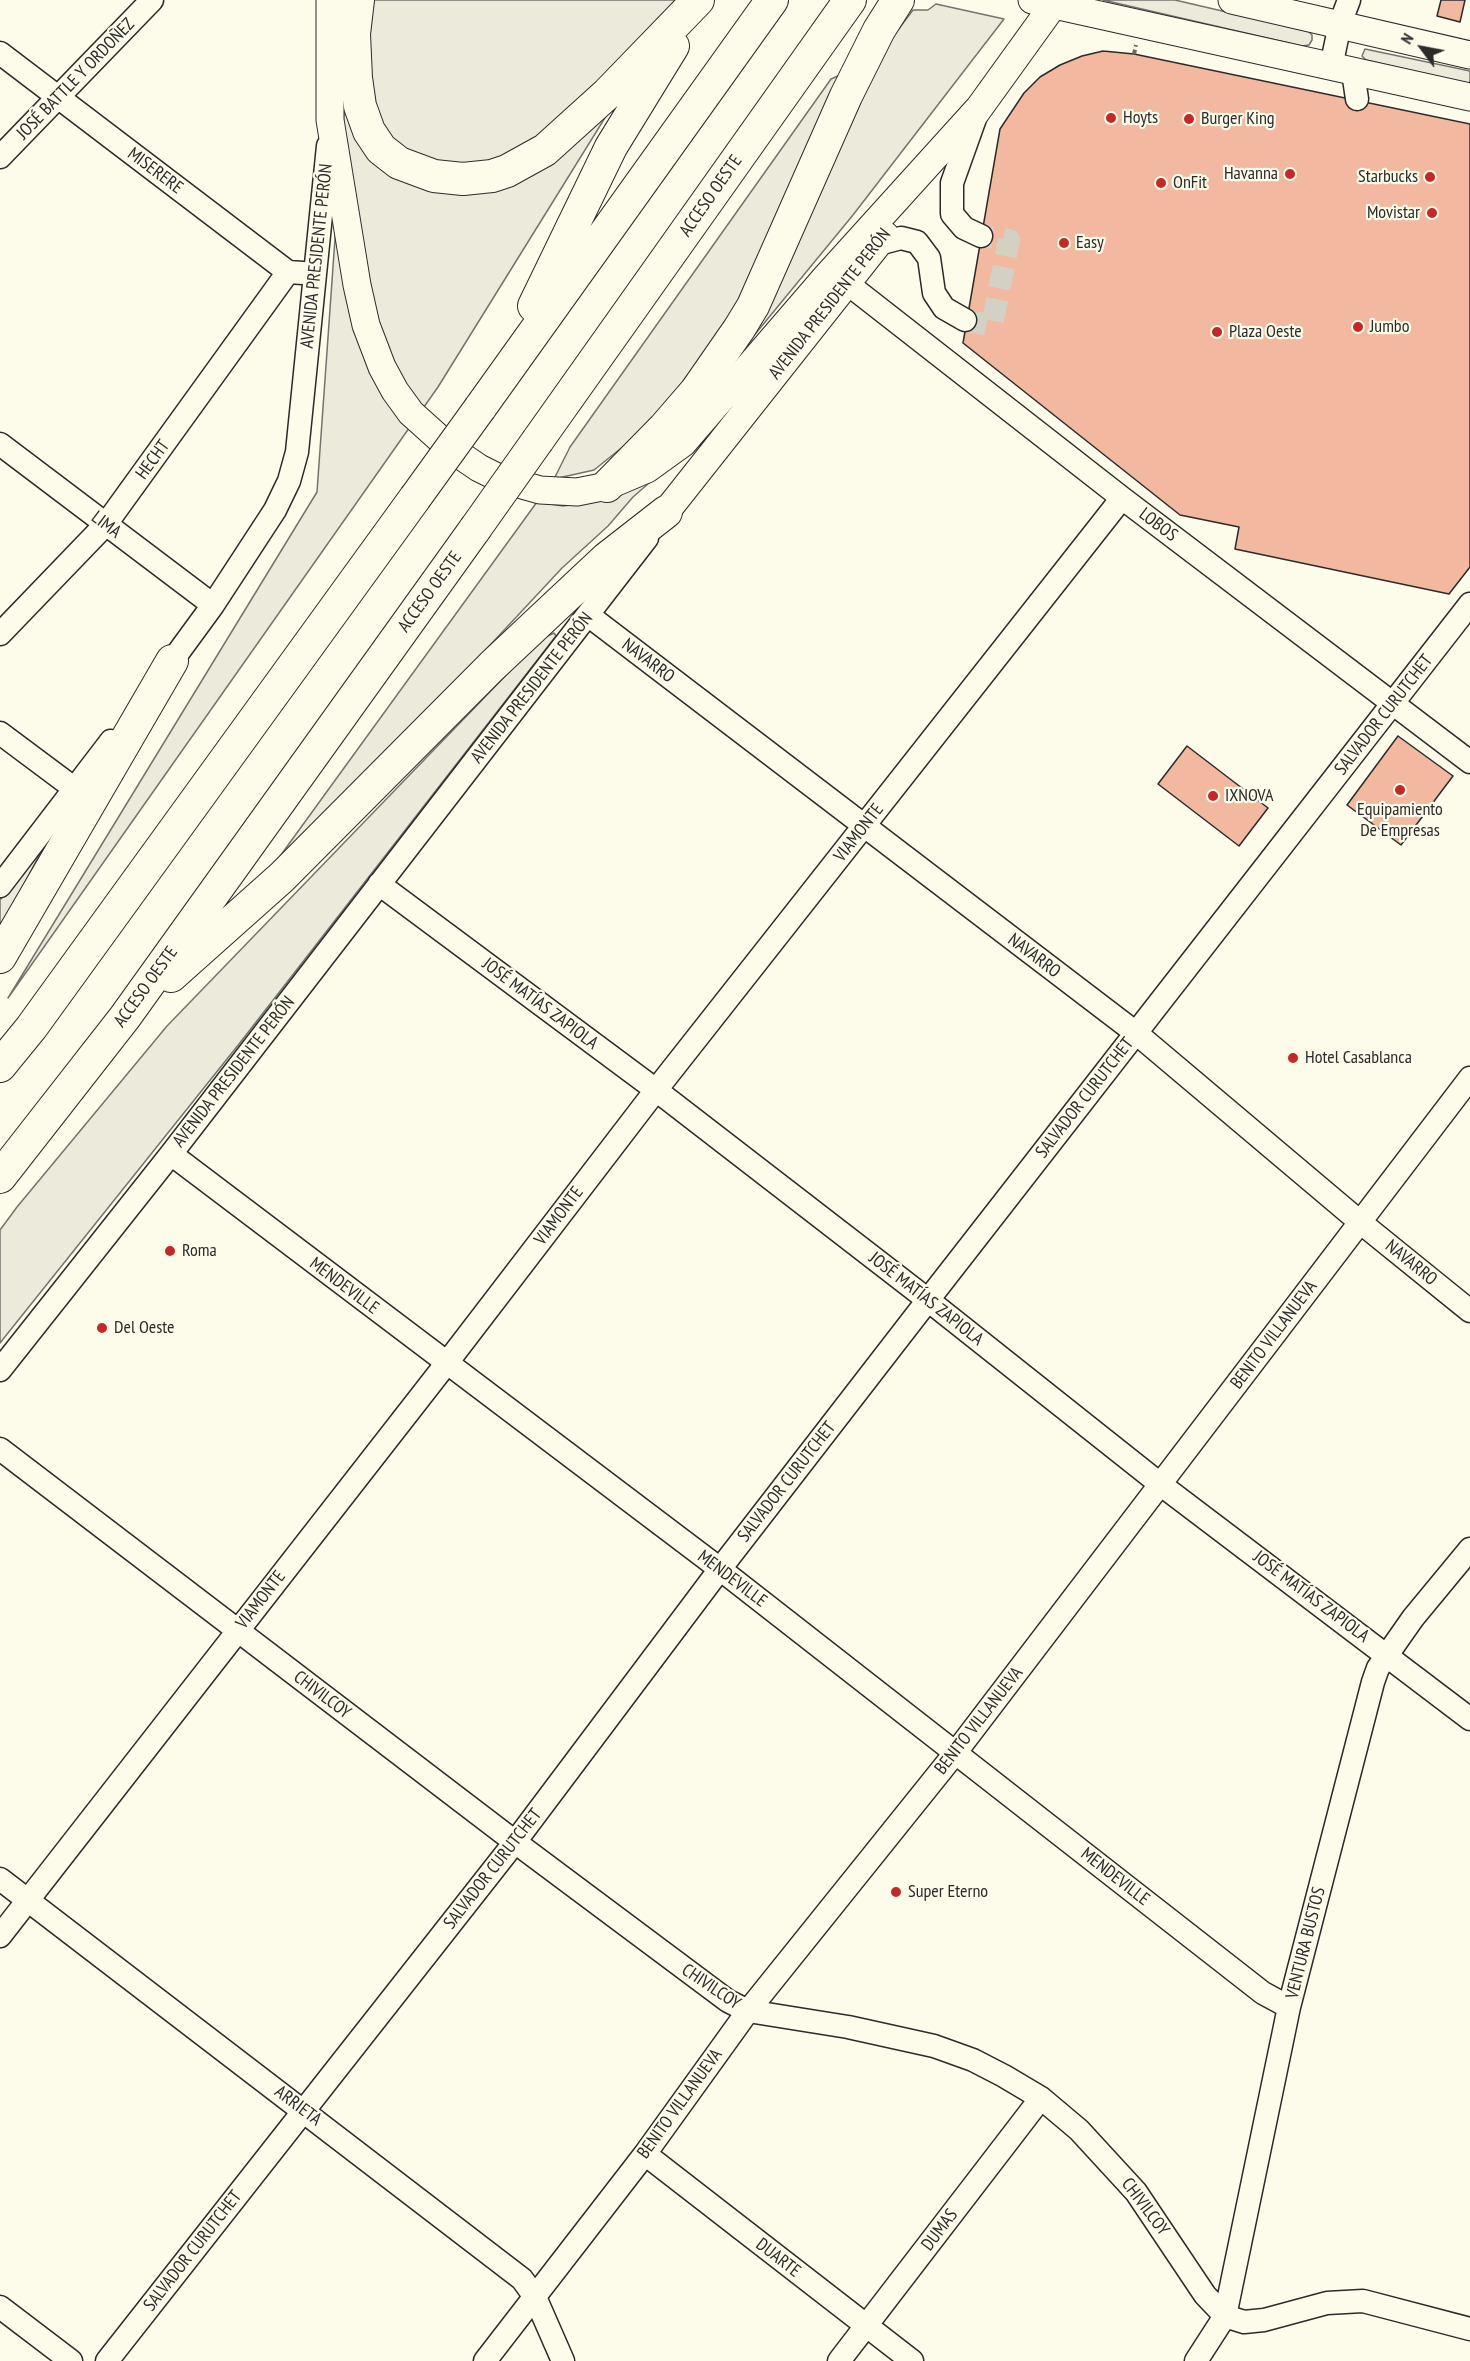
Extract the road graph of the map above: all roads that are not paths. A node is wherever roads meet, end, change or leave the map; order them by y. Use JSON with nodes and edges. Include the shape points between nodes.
{"nodes":[{"id":1,"x":152,"y":0,"type":"edge"},
{"id":2,"x":698,"y":0,"type":"edge"},
{"id":3,"x":703,"y":0,"type":"edge"},
{"id":4,"x":898,"y":0,"type":"edge"},
{"id":5,"x":1232,"y":0,"type":"edge"},
{"id":6,"x":335,"y":1,"type":"edge"},
{"id":7,"x":1047,"y":2,"type":"edge"},
{"id":8,"x":768,"y":6,"type":"edge"},
{"id":9,"x":842,"y":12,"type":"edge"},
{"id":10,"x":1345,"y":12,"type":"edge"},
{"id":11,"x":0,"y":53,"type":"edge"},
{"id":12,"x":1470,"y":56,"type":"edge"},
{"id":13,"x":1342,"y":69,"type":"junction"},
{"id":14,"x":1470,"y":97,"type":"edge"},
{"id":15,"x":58,"y":98,"type":"junction"},
{"id":16,"x":1357,"y":99,"type":"dead end"},
{"id":17,"x":978,"y":109,"type":"junction"},
{"id":18,"x":330,"y":120,"type":"junction"},
{"id":19,"x":0,"y":157,"type":"edge"},
{"id":20,"x":981,"y":236,"type":"tunnel mouth"},
{"id":21,"x":878,"y":244,"type":"junction"},
{"id":22,"x":288,"y":272,"type":"junction"},
{"id":23,"x":316,"y":274,"type":"junction"},
{"id":24,"x":848,"y":284,"type":"junction"},
{"id":25,"x":965,"y":320,"type":"tunnel mouth"},
{"id":26,"x":501,"y":377,"type":"junction"},
{"id":27,"x":0,"y":444,"type":"edge"},
{"id":28,"x":607,"y":486,"type":"junction"},
{"id":29,"x":1122,"y":498,"type":"junction"},
{"id":30,"x":666,"y":512,"type":"junction"},
{"id":31,"x":106,"y":525,"type":"junction"},
{"id":32,"x":1470,"y":604,"type":"edge"},
{"id":33,"x":213,"y":605,"type":"junction"},
{"id":34,"x":588,"y":615,"type":"junction"},
{"id":35,"x":0,"y":634,"type":"edge"},
{"id":36,"x":172,"y":662,"type":"junction"},
{"id":37,"x":1393,"y":703,"type":"junction"},
{"id":38,"x":0,"y":733,"type":"edge"},
{"id":39,"x":1470,"y":762,"type":"edge"},
{"id":40,"x":75,"y":789,"type":"junction"},
{"id":41,"x":865,"y":826,"type":"junction"},
{"id":42,"x":379,"y":884,"type":"junction"},
{"id":43,"x":0,"y":886,"type":"edge"},
{"id":44,"x":0,"y":957,"type":"edge"},
{"id":45,"x":125,"y":1017,"type":"junction"},
{"id":46,"x":1136,"y":1033,"type":"junction"},
{"id":47,"x":0,"y":1066,"type":"edge"},
{"id":48,"x":1470,"y":1078,"type":"edge"},
{"id":49,"x":656,"y":1090,"type":"junction"},
{"id":50,"x":171,"y":1154,"type":"junction"},
{"id":51,"x":0,"y":1177,"type":"edge"},
{"id":52,"x":1360,"y":1222,"type":"junction"},
{"id":53,"x":928,"y":1300,"type":"junction"},
{"id":54,"x":1470,"y":1311,"type":"edge"},
{"id":55,"x":446,"y":1364,"type":"junction"},
{"id":56,"x":0,"y":1370,"type":"edge"},
{"id":57,"x":0,"y":1449,"type":"edge"},
{"id":58,"x":1160,"y":1484,"type":"junction"},
{"id":59,"x":1470,"y":1549,"type":"edge"},
{"id":60,"x":720,"y":1569,"type":"junction"},
{"id":61,"x":237,"y":1630,"type":"junction"},
{"id":62,"x":1387,"y":1654,"type":"junction"},
{"id":63,"x":1470,"y":1719,"type":"edge"},
{"id":64,"x":956,"y":1752,"type":"junction"},
{"id":65,"x":515,"y":1842,"type":"junction"},
{"id":66,"x":0,"y":1879,"type":"edge"},
{"id":67,"x":27,"y":1900,"type":"junction"},
{"id":68,"x":0,"y":1936,"type":"edge"},
{"id":69,"x":1289,"y":2007,"type":"junction"},
{"id":70,"x":748,"y":2011,"type":"junction"},
{"id":71,"x":1041,"y":2098,"type":"junction"},
{"id":72,"x":303,"y":2110,"type":"junction"},
{"id":73,"x":645,"y":2154,"type":"junction"},
{"id":74,"x":535,"y":2297,"type":"junction"},
{"id":75,"x":0,"y":2307,"type":"edge"},
{"id":76,"x":1225,"y":2316,"type":"junction"},
{"id":77,"x":866,"y":2326,"type":"junction"},
{"id":78,"x":1470,"y":2329,"type":"edge"},
{"id":79,"x":71,"y":2361,"type":"edge"},
{"id":80,"x":107,"y":2361,"type":"edge"},
{"id":81,"x":485,"y":2361,"type":"edge"},
{"id":82,"x":563,"y":2361,"type":"edge"},
{"id":83,"x":839,"y":2361,"type":"edge"},
{"id":84,"x":912,"y":2361,"type":"edge"},
{"id":85,"x":1196,"y":2361,"type":"edge"}],
"edges":[{"from":1,"to":15,"type":"street","name":"JOSÉ BATTLE Y ORDOÑEZ"},
{"from":2,"to":6,"type":"highway","via":[[608,93],[545,150],[507,171],[463,180],[434,177],[404,166],[381,149],[360,106],[354,34]]},
{"from":3,"to":26,"type":"highway","via":[[611,147]]},
{"from":4,"to":28,"type":"highway","via":[[846,96],[748,314],[696,391]]},
{"from":5,"to":10,"type":"main road"},
{"from":6,"to":18,"type":"main road","name":"AVENIDA PRESIDENTE PERÓN"},
{"from":7,"to":13,"type":"main road"},
{"from":7,"to":17,"type":"main road","name":"AVENIDA PRESIDENTE PERÓN"},
{"from":8,"to":26,"type":"highway"},
{"from":9,"to":45,"type":"highway","name":"ACCESO OESTE","bridge":true},
{"from":10,"to":12,"type":"main road"},
{"from":10,"to":13,"type":"street"},
{"from":11,"to":15,"type":"street","name":"MISERERE"},
{"from":13,"to":14,"type":"main road"},
{"from":13,"to":16,"type":"street"},
{"from":15,"to":19,"type":"street","name":"JOSÉ BATTLE Y ORDOÑEZ"},
{"from":15,"to":22,"type":"street","name":"MISERERE"},
{"from":17,"to":20,"type":"street","via":[[952,183],[952,213],[964,228]]},
{"from":17,"to":21,"type":"main road","name":"AVENIDA PRESIDENTE PERÓN"},
{"from":17,"to":28,"type":"main road","via":[[826,277],[691,436],[647,469]]},
{"from":18,"to":23,"type":"street","name":"AVENIDA PRESIDENTE PERÓN"},
{"from":18,"to":28,"type":"main road","via":[[362,311],[382,367],[406,407],[450,449],[501,479],[555,492]]},
{"from":21,"to":24,"type":"main road","name":"AVENIDA PRESIDENTE PERÓN"},
{"from":21,"to":25,"type":"street","via":[[901,238],[917,242],[928,258],[934,293],[944,308]]},
{"from":22,"to":23,"type":"street"},
{"from":22,"to":31,"type":"street","name":"HECHT"},
{"from":23,"to":33,"type":"street","name":"AVENIDA PRESIDENTE PERÓN","via":[[297,452],[290,481]]},
{"from":24,"to":29,"type":"street","name":"LOBOS"},
{"from":24,"to":30,"type":"main road","name":"AVENIDA PRESIDENTE PERÓN"},
{"from":26,"to":47,"type":"highway","bridge":true},
{"from":27,"to":31,"type":"street","name":"LIMA"},
{"from":29,"to":37,"type":"street","name":"LOBOS"},
{"from":29,"to":41,"type":"street","name":"VIAMONTE"},
{"from":30,"to":34,"type":"street","name":"AVENIDA PRESIDENTE PERÓN"},
{"from":30,"to":45,"type":"highway","via":[[608,558],[543,618],[282,877]]},
{"from":31,"to":33,"type":"street","name":"LIMA"},
{"from":31,"to":35,"type":"street","name":"HECHT"},
{"from":32,"to":37,"type":"street","name":"SALVADOR CURUTCHET"},
{"from":33,"to":36,"type":"street","name":"AVENIDA PRESIDENTE PERÓN"},
{"from":34,"to":41,"type":"street","name":"NAVARRO"},
{"from":34,"to":42,"type":"street","name":"AVENIDA PRESIDENTE PERÓN"},
{"from":36,"to":40,"type":"street","name":"AVENIDA PRESIDENTE PERÓN"},
{"from":36,"to":44,"type":"highway"},
{"from":37,"to":39,"type":"street","name":"LOBOS"},
{"from":37,"to":46,"type":"street","name":"SALVADOR CURUTCHET"},
{"from":38,"to":40,"type":"street"},
{"from":40,"to":43,"type":"street","name":"AVENIDA PRESIDENTE PERÓN"},
{"from":41,"to":46,"type":"street","name":"NAVARRO"},
{"from":41,"to":49,"type":"street","name":"VIAMONTE"},
{"from":42,"to":49,"type":"street","name":"JOSÉ MATÍAS ZAPIOLA"},
{"from":42,"to":50,"type":"street","name":"AVENIDA PRESIDENTE PERÓN"},
{"from":45,"to":51,"type":"highway","name":"ACCESO OESTE"},
{"from":46,"to":52,"type":"street","name":"NAVARRO"},
{"from":46,"to":53,"type":"street","name":"SALVADOR CURUTCHET"},
{"from":48,"to":52,"type":"street","name":"BENITO VILLANUEVA"},
{"from":49,"to":53,"type":"street","name":"JOSÉ MATÍAS ZAPIOLA"},
{"from":49,"to":55,"type":"street","name":"VIAMONTE"},
{"from":50,"to":55,"type":"street","name":"MENDEVILLE"},
{"from":50,"to":56,"type":"street","name":"AVENIDA PRESIDENTE PERÓN"},
{"from":52,"to":54,"type":"street","name":"NAVARRO"},
{"from":52,"to":58,"type":"street","name":"BENITO VILLANUEVA"},
{"from":53,"to":58,"type":"street","name":"JOSÉ MATÍAS ZAPIOLA"},
{"from":53,"to":60,"type":"street","name":"SALVADOR CURUTCHET"},
{"from":55,"to":60,"type":"street","name":"MENDEVILLE"},
{"from":55,"to":61,"type":"street","name":"VIAMONTE"},
{"from":57,"to":61,"type":"street","name":"CHIVILCOY"},
{"from":58,"to":62,"type":"street","name":"JOSÉ MATÍAS ZAPIOLA"},
{"from":58,"to":64,"type":"street","name":"BENITO VILLANUEVA"},
{"from":59,"to":62,"type":"street","name":"VENTURA BUSTOS"},
{"from":60,"to":64,"type":"street","name":"MENDEVILLE"},
{"from":60,"to":65,"type":"street","name":"SALVADOR CURUTCHET"},
{"from":61,"to":65,"type":"street","name":"CHIVILCOY"},
{"from":61,"to":67,"type":"street","name":"VIAMONTE"},
{"from":62,"to":63,"type":"street","name":"JOSÉ MATÍAS ZAPIOLA"},
{"from":62,"to":69,"type":"street","name":"VENTURA BUSTOS","via":[[1373,1682]]},
{"from":64,"to":69,"type":"street","name":"MENDEVILLE","via":[[1263,1993]]},
{"from":64,"to":70,"type":"street","name":"BENITO VILLANUEVA"},
{"from":65,"to":70,"type":"street","name":"CHIVILCOY","via":[[728,2001]]},
{"from":65,"to":72,"type":"street","name":"SALVADOR CURUTCHET"},
{"from":66,"to":67,"type":"street","name":"ARRIETA"},
{"from":67,"to":68,"type":"street","name":"VIAMONTE"},
{"from":67,"to":72,"type":"street","name":"ARRIETA"},
{"from":69,"to":76,"type":"street","name":"VENTURA BUSTOS"},
{"from":70,"to":71,"type":"street","name":"CHIVILCOY","via":[[934,2046],[973,2060]]},
{"from":70,"to":73,"type":"street","name":"BENITO VILLANUEVA"},
{"from":71,"to":76,"type":"street","name":"CHIVILCOY","via":[[1079,2130],[1136,2192],[1205,2295]]},
{"from":71,"to":77,"type":"street","name":"DUMAS"},
{"from":72,"to":74,"type":"street","name":"ARRIETA","via":[[522,2279]]},
{"from":72,"to":80,"type":"street","name":"SALVADOR CURUTCHET"},
{"from":73,"to":74,"type":"street","name":"BENITO VILLANUEVA"},
{"from":73,"to":77,"type":"street","name":"DUARTE"},
{"from":74,"to":81,"type":"street","name":"BENITO VILLANUEVA"},
{"from":74,"to":82,"type":"street","name":"ARRIETA"},
{"from":75,"to":79,"type":"street"},
{"from":76,"to":78,"type":"street","via":[[1244,2322],[1264,2320],[1327,2303],[1363,2301]]},
{"from":76,"to":85,"type":"street","name":"VENTURA BUSTOS"},
{"from":77,"to":83,"type":"street","name":"DUMAS"},
{"from":77,"to":84,"type":"street","name":"DUARTE"}]}
